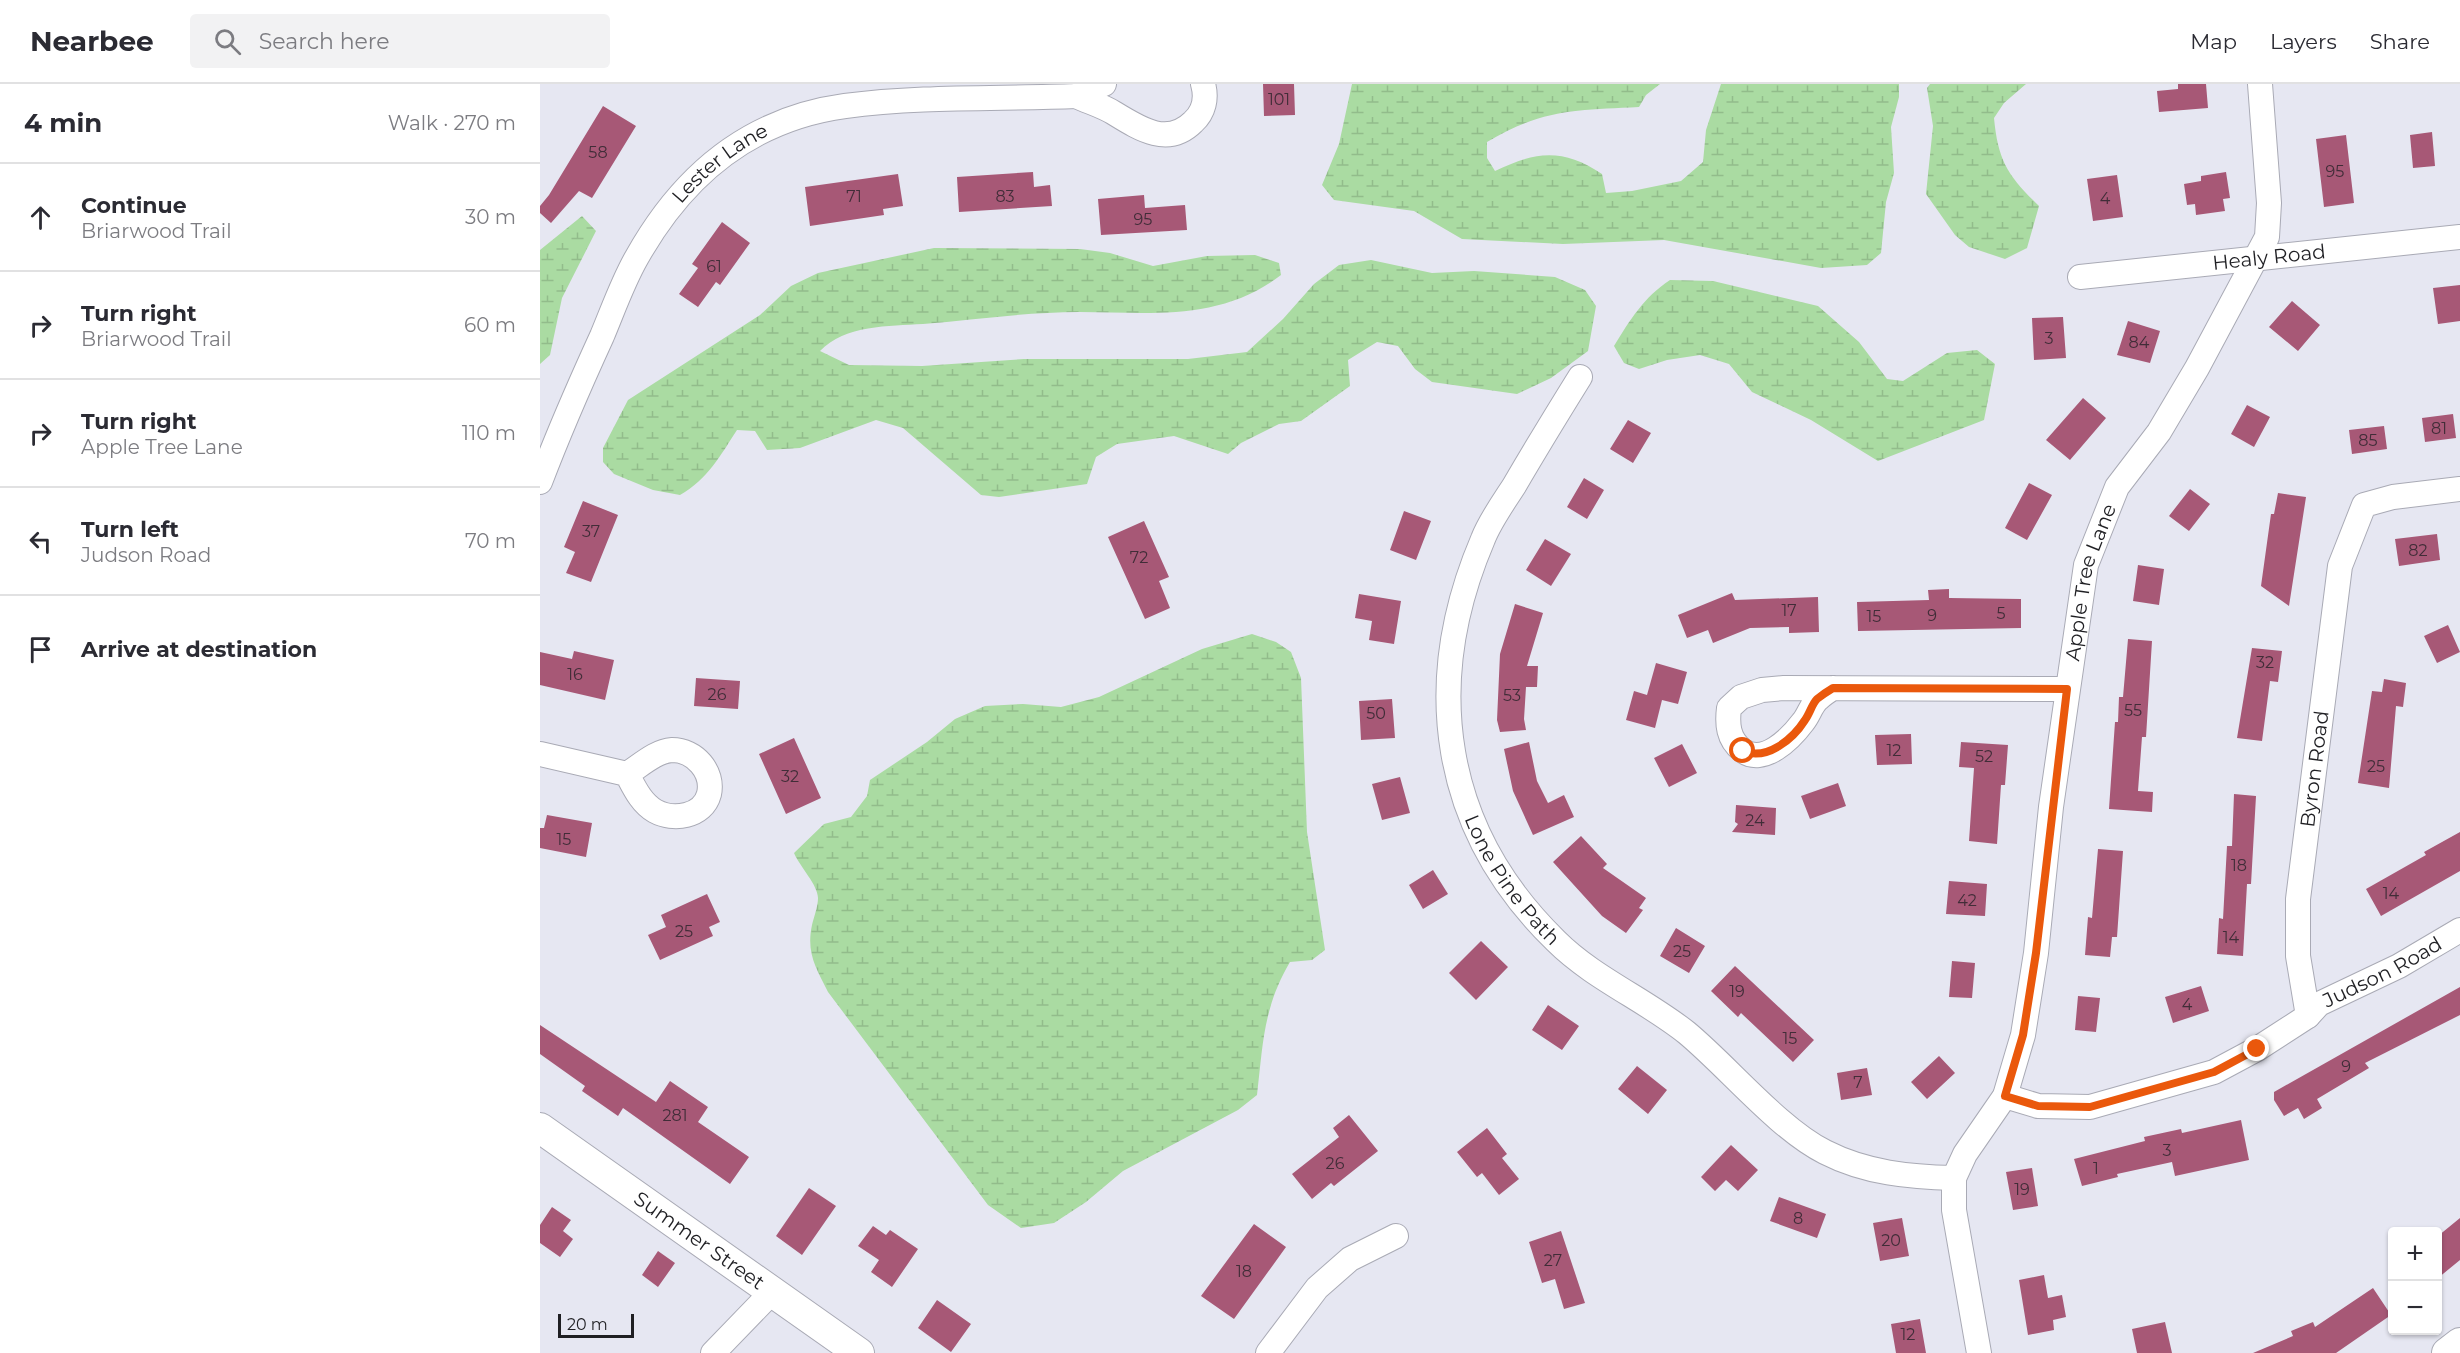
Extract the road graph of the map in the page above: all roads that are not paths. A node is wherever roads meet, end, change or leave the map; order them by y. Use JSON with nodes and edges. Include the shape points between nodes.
{"nodes":[{"id":1,"x":1104,"y":84,"type":"edge"},
{"id":2,"x":1203,"y":84,"type":"edge"},
{"id":3,"x":2260,"y":84,"type":"edge"},
{"id":4,"x":1076,"y":96,"type":"junction"},
{"id":5,"x":2460,"y":237,"type":"edge"},
{"id":6,"x":2253,"y":260,"type":"junction"},
{"id":7,"x":2080,"y":277,"type":"dead end"},
{"id":8,"x":1580,"y":377,"type":"dead end"},
{"id":9,"x":540,"y":482,"type":"edge"},
{"id":10,"x":2460,"y":489,"type":"edge"},
{"id":11,"x":1833,"y":688,"type":"dead end"},
{"id":12,"x":2067,"y":689,"type":"junction"},
{"id":13,"x":540,"y":754,"type":"edge"},
{"id":14,"x":627,"y":774,"type":"dead end"},
{"id":15,"x":2460,"y":930,"type":"edge"},
{"id":16,"x":2308,"y":1016,"type":"junction"},
{"id":17,"x":2005,"y":1096,"type":"junction"},
{"id":18,"x":540,"y":1128,"type":"edge"},
{"id":19,"x":1954,"y":1178,"type":"junction"},
{"id":20,"x":1396,"y":1236,"type":"dead end"},
{"id":21,"x":774,"y":1290,"type":"junction"},
{"id":22,"x":2460,"y":1343,"type":"edge"},
{"id":23,"x":713,"y":1353,"type":"edge"},
{"id":24,"x":859,"y":1353,"type":"edge"},
{"id":25,"x":1268,"y":1353,"type":"edge"},
{"id":26,"x":1979,"y":1353,"type":"edge"},
{"id":27,"x":2447,"y":1353,"type":"edge"}],
"edges":[{"from":1,"to":4,"type":"street","name":"Lester Lane"},
{"from":2,"to":4,"type":"street","name":"Lester Lane","via":[[1202,113],[1185,130],[1162,135],[1139,130],[1112,112]]},
{"from":3,"to":6,"type":"street","name":"Apple Tree Lane","via":[[2270,203],[2267,237]]},
{"from":4,"to":9,"type":"street","name":"Lester Lane","via":[[844,106],[766,129],[727,151],[702,170],[671,204],[636,258]]},
{"from":5,"to":6,"type":"street","name":"Healy Road"},
{"from":6,"to":7,"type":"street","name":"Healy Road"},
{"from":6,"to":12,"type":"street","name":"Apple Tree Lane","via":[[2160,432],[2117,487],[2086,565]]},
{"from":8,"to":19,"type":"street","name":"Lone Pine Path","via":[[1484,536],[1463,588],[1454,628],[1449,699],[1451,752],[1461,795],[1478,834],[1506,883],[1558,944],[1659,1011],[1712,1054],[1788,1127],[1823,1152],[1859,1166],[1893,1174]]},
{"from":10,"to":16,"type":"street","name":"Byron Road","via":[[2393,497],[2364,505],[2340,566],[2298,899],[2298,956]]},
{"from":11,"to":12,"type":"street"},
{"from":12,"to":17,"type":"street","name":"Apple Tree Lane","via":[[2036,953],[2023,1035]]},
{"from":13,"to":14,"type":"street"},
{"from":15,"to":16,"type":"street","name":"Judson Road","via":[[2399,966],[2319,1004]]},
{"from":16,"to":17,"type":"street","name":"Judson Road","via":[[2214,1072],[2090,1107],[2038,1106]]},
{"from":17,"to":19,"type":"street","name":"Apple Tree Lane","via":[[1965,1154]]},
{"from":18,"to":21,"type":"street","name":"Summer Street"},
{"from":19,"to":26,"type":"street","name":"Apple Tree Lane","via":[[1954,1210]]},
{"from":20,"to":25,"type":"street","via":[[1350,1259],[1317,1288]]},
{"from":21,"to":23,"type":"street"},
{"from":21,"to":24,"type":"street","name":"Summer Street"},
{"from":22,"to":27,"type":"street"}]}
